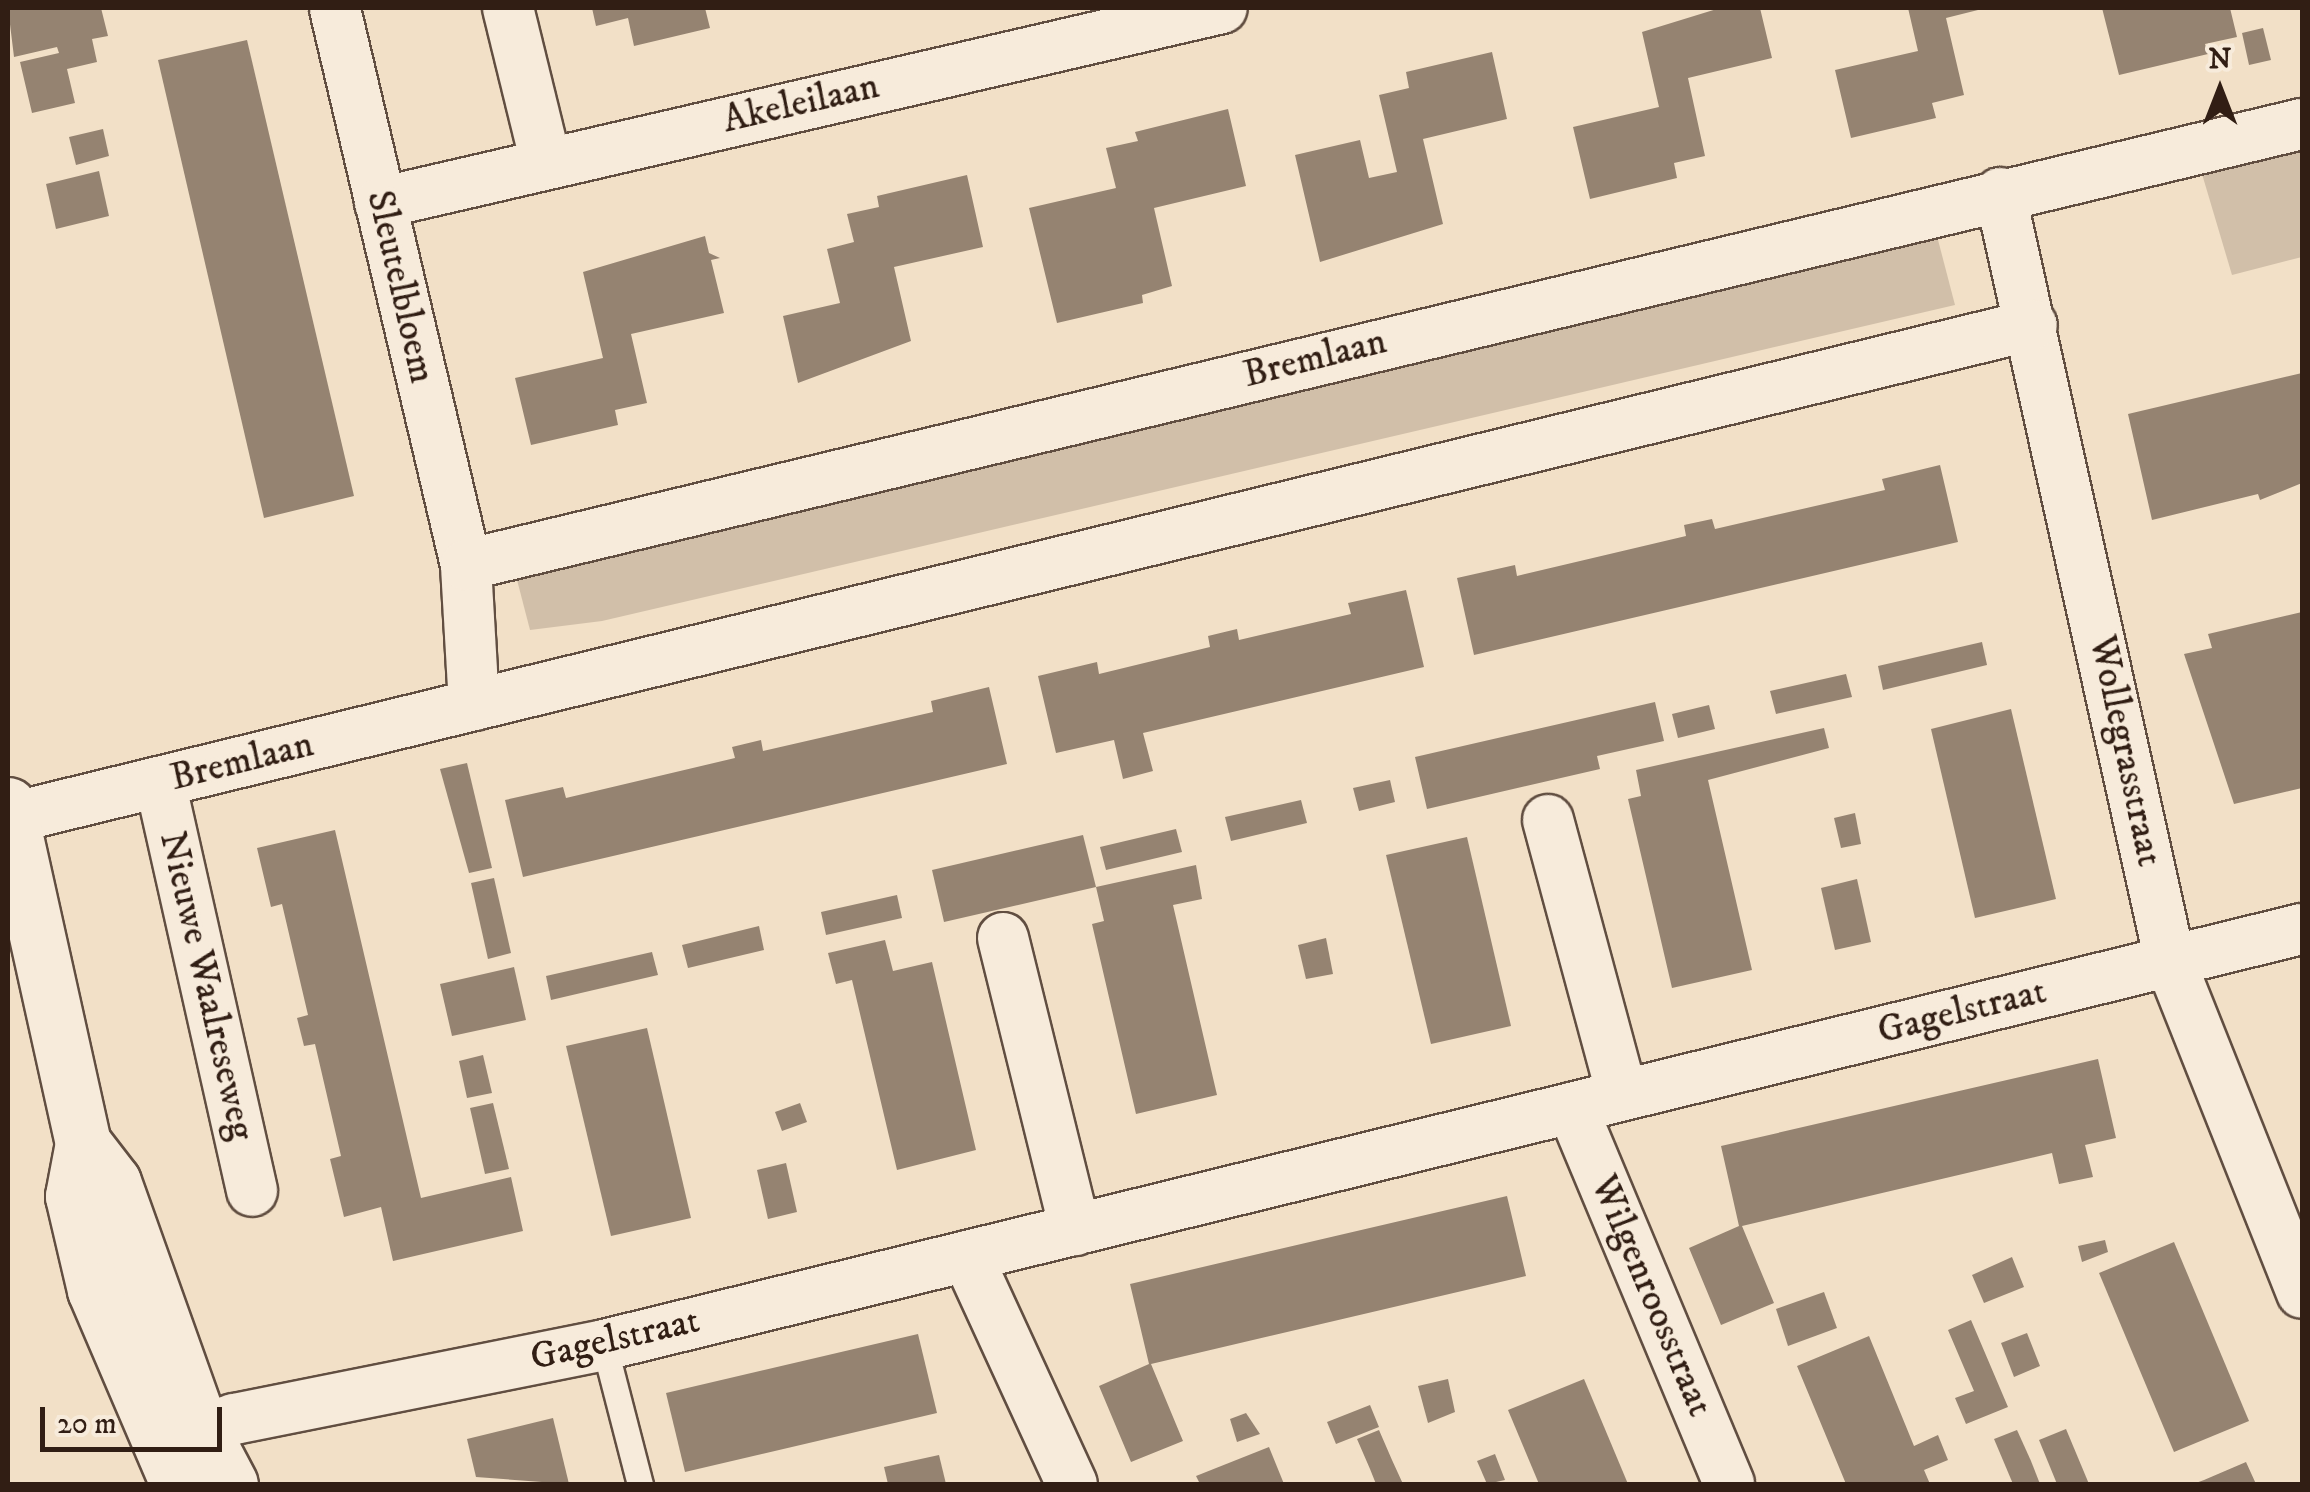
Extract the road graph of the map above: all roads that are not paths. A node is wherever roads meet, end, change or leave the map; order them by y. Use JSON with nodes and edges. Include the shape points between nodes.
{"nodes":[{"id":1,"x":508,"y":8,"type":"edge"},
{"id":2,"x":1222,"y":8,"type":"edge"},
{"id":3,"x":335,"y":9,"type":"edge"},
{"id":4,"x":2302,"y":124,"type":"edge"},
{"id":5,"x":546,"y":163,"type":"junction"},
{"id":6,"x":2000,"y":193,"type":"junction"},
{"id":7,"x":380,"y":203,"type":"junction"},
{"id":8,"x":2032,"y":325,"type":"junction"},
{"id":9,"x":466,"y":564,"type":"junction"},
{"id":10,"x":474,"y":705,"type":"junction"},
{"id":11,"x":160,"y":782,"type":"junction"},
{"id":12,"x":9,"y":812,"type":"edge"},
{"id":13,"x":1548,"y":820,"type":"dead end"},
{"id":14,"x":2302,"y":928,"type":"edge"},
{"id":15,"x":1003,"y":938,"type":"dead end"},
{"id":16,"x":2170,"y":961,"type":"junction"},
{"id":17,"x":1622,"y":1096,"type":"junction"},
{"id":18,"x":1572,"y":1108,"type":"junction"},
{"id":19,"x":252,"y":1191,"type":"dead end"},
{"id":20,"x":1074,"y":1230,"type":"junction"},
{"id":21,"x":967,"y":1256,"type":"junction"},
{"id":22,"x":2302,"y":1292,"type":"edge"},
{"id":23,"x":604,"y":1345,"type":"junction"},
{"id":24,"x":178,"y":1453,"type":"edge"},
{"id":25,"x":230,"y":1484,"type":"edge"},
{"id":26,"x":640,"y":1484,"type":"edge"},
{"id":27,"x":1072,"y":1484,"type":"edge"},
{"id":28,"x":1729,"y":1484,"type":"edge"}],
"edges":[{"from":1,"to":5,"type":"street"},
{"from":2,"to":5,"type":"street","name":"Akeleilaan"},
{"from":3,"to":7,"type":"street","name":"Sleutelbloem"},
{"from":4,"to":6,"type":"street","name":"Bremlaan"},
{"from":5,"to":7,"type":"street","name":"Akeleilaan"},
{"from":6,"to":8,"type":"street","name":"Wollegrasstraat"},
{"from":6,"to":9,"type":"street","name":"Bremlaan"},
{"from":7,"to":9,"type":"street","name":"Sleutelbloem"},
{"from":8,"to":10,"type":"street","name":"Bremlaan"},
{"from":8,"to":16,"type":"street","name":"Wollegrasstraat"},
{"from":9,"to":10,"type":"street"},
{"from":10,"to":11,"type":"street","name":"Bremlaan"},
{"from":11,"to":12,"type":"street","name":"Bremlaan"},
{"from":11,"to":19,"type":"street","name":"Nieuwe Waalreseweg"},
{"from":12,"to":24,"type":"street","via":[[83,1143],[73,1196],[95,1290]]},
{"from":13,"to":17,"type":"street"},
{"from":14,"to":16,"type":"street","name":"Gagelstraat"},
{"from":15,"to":20,"type":"street"},
{"from":16,"to":17,"type":"street","name":"Gagelstraat"},
{"from":16,"to":22,"type":"street","name":"Wollegrasstraat"},
{"from":17,"to":18,"type":"street","name":"Gagelstraat"},
{"from":18,"to":20,"type":"street","name":"Gagelstraat"},
{"from":18,"to":28,"type":"street","name":"Wilgenroosstraat"},
{"from":20,"to":21,"type":"street","name":"Gagelstraat"},
{"from":21,"to":23,"type":"street","name":"Gagelstraat"},
{"from":21,"to":27,"type":"street"},
{"from":23,"to":24,"type":"street","name":"Gagelstraat"},
{"from":23,"to":26,"type":"lane"},
{"from":24,"to":25,"type":"street"}]}
